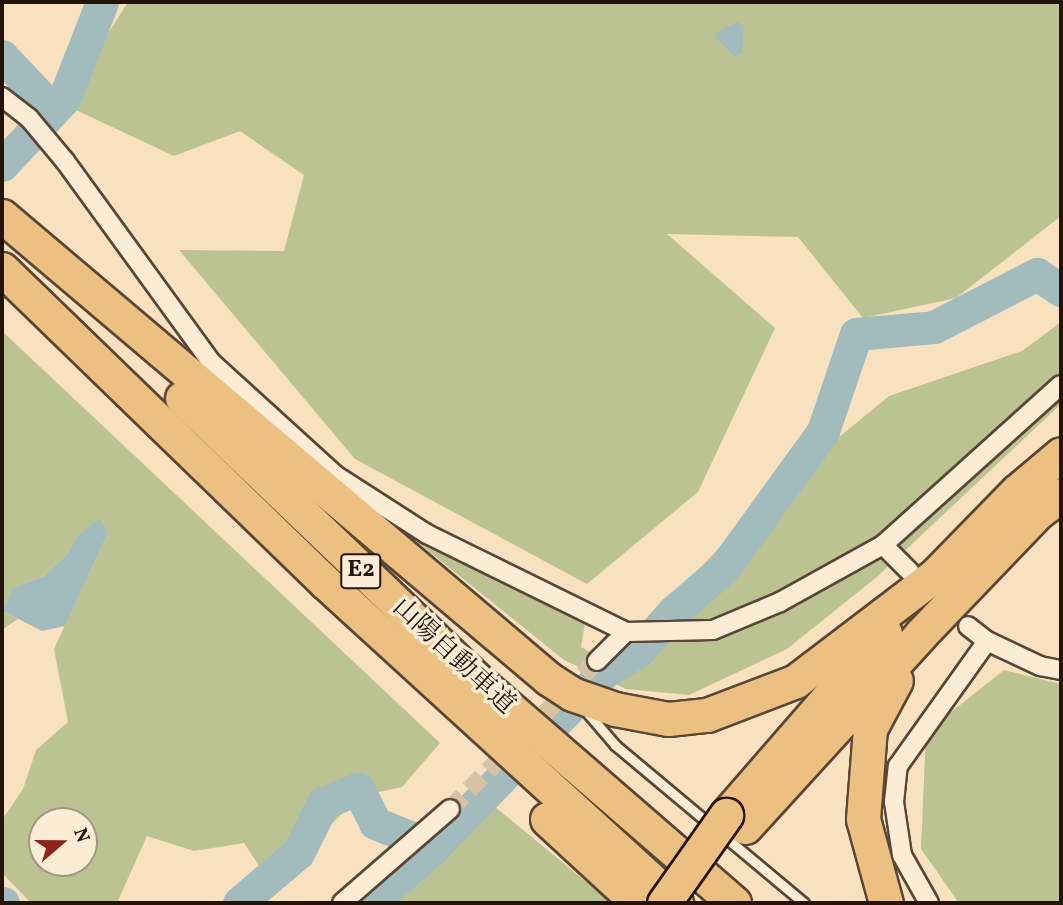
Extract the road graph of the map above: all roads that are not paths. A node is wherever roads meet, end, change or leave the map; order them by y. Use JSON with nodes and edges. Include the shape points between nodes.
{"nodes":[{"id":1,"x":2,"y":97,"type":"edge"},
{"id":2,"x":2,"y":216,"type":"edge"},
{"id":3,"x":2,"y":223,"type":"edge"},
{"id":4,"x":2,"y":269,"type":"edge"},
{"id":5,"x":1061,"y":385,"type":"edge"},
{"id":6,"x":1061,"y":454,"type":"edge"},
{"id":7,"x":1061,"y":495,"type":"edge"},
{"id":8,"x":883,"y":545,"type":"junction"},
{"id":9,"x":922,"y":573,"type":"junction"},
{"id":10,"x":326,"y":583,"type":"junction"},
{"id":11,"x":968,"y":626,"type":"dead end"},
{"id":12,"x":626,"y":632,"type":"junction"},
{"id":13,"x":921,"y":634,"type":"junction"},
{"id":14,"x":987,"y":642,"type":"junction"},
{"id":15,"x":597,"y":661,"type":"tunnel mouth"},
{"id":16,"x":1061,"y":670,"type":"edge"},
{"id":17,"x":572,"y":694,"type":"junction"},
{"id":18,"x":450,"y":809,"type":"tunnel mouth"},
{"id":19,"x":736,"y":821,"type":"junction"},
{"id":20,"x":342,"y":903,"type":"edge"},
{"id":21,"x":638,"y":903,"type":"edge"},
{"id":22,"x":664,"y":903,"type":"edge"},
{"id":23,"x":676,"y":903,"type":"edge"},
{"id":24,"x":691,"y":903,"type":"edge"},
{"id":25,"x":734,"y":903,"type":"edge"},
{"id":26,"x":804,"y":903,"type":"edge"},
{"id":27,"x":886,"y":903,"type":"edge"},
{"id":28,"x":929,"y":903,"type":"edge"}],
"edges":[{"from":1,"to":12,"type":"street","via":[[29,118],[65,161],[212,363],[335,475],[427,534]]},
{"from":2,"to":17,"type":"highway","via":[[465,610]]},
{"from":3,"to":25,"type":"highway","name":"山陽自動車道","number":"E2","via":[[477,680]]},
{"from":4,"to":10,"type":"highway","name":"山陽自動車道","number":"E2"},
{"from":5,"to":8,"type":"street"},
{"from":6,"to":9,"type":"highway"},
{"from":7,"to":13,"type":"highway","via":[[1037,513]]},
{"from":8,"to":9,"type":"street"},
{"from":8,"to":12,"type":"street","via":[[780,601],[713,630]]},
{"from":9,"to":17,"type":"highway","via":[[796,681],[751,701],[707,715],[668,719],[615,709]]},
{"from":9,"to":19,"type":"highway"},
{"from":10,"to":21,"type":"highway","via":[[532,805]]},
{"from":10,"to":23,"type":"highway","name":"山陽自動車道","number":"E2"},
{"from":11,"to":14,"type":"street"},
{"from":12,"to":15,"type":"street"},
{"from":13,"to":19,"type":"highway"},
{"from":13,"to":27,"type":"highway","via":[[870,729],[863,819]]},
{"from":14,"to":16,"type":"street","via":[[1040,666]]},
{"from":14,"to":28,"type":"street","via":[[898,766],[894,802],[902,855]]},
{"from":17,"to":26,"type":"lane","via":[[615,745]]},
{"from":18,"to":20,"type":"street"},
{"from":19,"to":22,"type":"highway","bridge":true},
{"from":19,"to":24,"type":"highway"}]}
